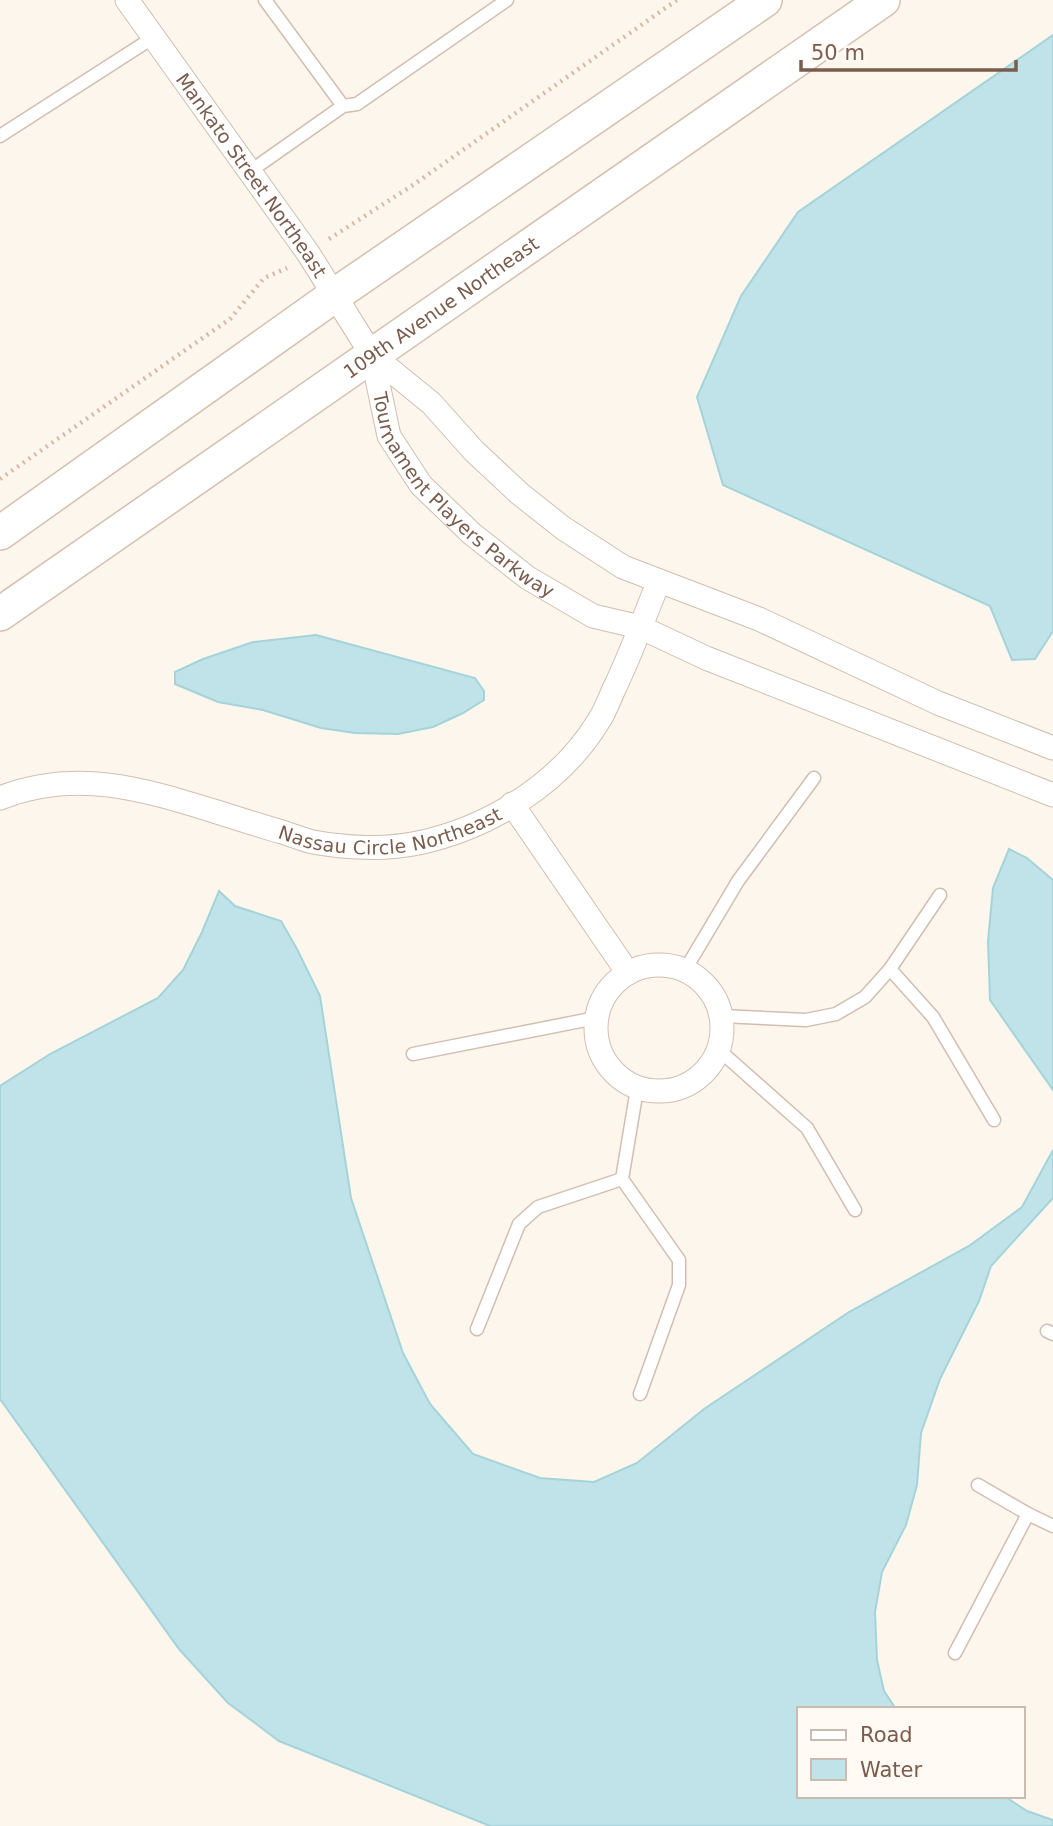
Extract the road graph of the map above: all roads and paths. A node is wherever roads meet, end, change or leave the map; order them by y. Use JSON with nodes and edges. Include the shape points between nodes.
{"nodes":[{"id":1,"x":265,"y":0,"type":"edge"},
{"id":2,"x":507,"y":0,"type":"edge"},
{"id":3,"x":677,"y":0,"type":"edge"},
{"id":4,"x":765,"y":0,"type":"edge"},
{"id":5,"x":883,"y":0,"type":"edge"},
{"id":6,"x":129,"y":1,"type":"edge"},
{"id":7,"x":154,"y":37,"type":"junction"},
{"id":8,"x":343,"y":106,"type":"junction"},
{"id":9,"x":0,"y":136,"type":"edge"},
{"id":10,"x":249,"y":172,"type":"junction"},
{"id":11,"x":339,"y":233,"type":"dead end"},
{"id":12,"x":284,"y":270,"type":"dead end"},
{"id":13,"x":335,"y":295,"type":"junction"},
{"id":14,"x":372,"y":355,"type":"junction"},
{"id":15,"x":0,"y":479,"type":"edge"},
{"id":16,"x":0,"y":533,"type":"edge"},
{"id":17,"x":659,"y":581,"type":"junction"},
{"id":18,"x":0,"y":614,"type":"edge"},
{"id":19,"x":640,"y":627,"type":"junction"},
{"id":20,"x":1053,"y":748,"type":"edge"},
{"id":21,"x":814,"y":778,"type":"dead end"},
{"id":22,"x":1053,"y":794,"type":"edge"},
{"id":23,"x":0,"y":798,"type":"edge"},
{"id":24,"x":512,"y":804,"type":"junction"},
{"id":25,"x":940,"y":895,"type":"dead end"},
{"id":26,"x":685,"y":970,"type":"junction"},
{"id":27,"x":890,"y":970,"type":"junction"},
{"id":28,"x":628,"y":973,"type":"junction"},
{"id":29,"x":722,"y":1016,"type":"junction"},
{"id":30,"x":596,"y":1018,"type":"junction"},
{"id":31,"x":719,"y":1051,"type":"junction"},
{"id":32,"x":413,"y":1054,"type":"dead end"},
{"id":33,"x":637,"y":1088,"type":"junction"},
{"id":34,"x":994,"y":1120,"type":"dead end"},
{"id":35,"x":622,"y":1179,"type":"junction"},
{"id":36,"x":855,"y":1210,"type":"dead end"},
{"id":37,"x":477,"y":1329,"type":"dead end"},
{"id":38,"x":640,"y":1394,"type":"dead end"},
{"id":39,"x":978,"y":1485,"type":"dead end"},
{"id":40,"x":1028,"y":1514,"type":"junction"},
{"id":41,"x":1053,"y":1526,"type":"edge"},
{"id":42,"x":955,"y":1653,"type":"dead end"}],
"edges":[{"from":1,"to":8,"type":"lane"},
{"from":2,"to":8,"type":"lane","via":[[356,104]]},
{"from":3,"to":11,"type":"path"},
{"from":4,"to":13,"type":"main road"},
{"from":5,"to":14,"type":"main road","name":"109th Avenue Northeast"},
{"from":6,"to":7,"type":"street","name":"Mankato Street Northeast"},
{"from":7,"to":9,"type":"lane"},
{"from":7,"to":10,"type":"street","name":"Mankato Street Northeast"},
{"from":8,"to":10,"type":"lane"},
{"from":10,"to":13,"type":"street","name":"Mankato Street Northeast"},
{"from":12,"to":15,"type":"path","via":[[264,278],[230,319]]},
{"from":13,"to":14,"type":"street","name":"Mankato Street Northeast"},
{"from":13,"to":16,"type":"main road"},
{"from":14,"to":17,"type":"street","name":"Tournament Players Parkway","via":[[431,403],[474,451],[541,511],[623,567]]},
{"from":14,"to":18,"type":"main road","name":"109th Avenue Northeast"},
{"from":14,"to":19,"type":"street","name":"Tournament Players Parkway","via":[[389,436],[421,485],[472,534],[528,578],[593,616]]},
{"from":17,"to":19,"type":"street","name":"Nassau Circle Northeast"},
{"from":17,"to":20,"type":"street","name":"Tournament Players Parkway","via":[[759,619],[938,703]]},
{"from":19,"to":22,"type":"street","name":"Tournament Players Parkway","via":[[706,658]]},
{"from":19,"to":24,"type":"street","name":"Nassau Circle Northeast","via":[[599,721],[548,780]]},
{"from":21,"to":26,"type":"lane","via":[[738,881]]},
{"from":23,"to":24,"type":"street","name":"Nassau Circle Northeast","via":[[62,783],[111,784],[312,842],[367,848],[417,843],[472,827]]},
{"from":24,"to":28,"type":"street"},
{"from":25,"to":27,"type":"lane"},
{"from":26,"to":28,"type":"street","via":[[663,965]]},
{"from":26,"to":29,"type":"street","via":[[705,984]]},
{"from":27,"to":29,"type":"lane","via":[[865,997],[836,1014],[806,1020]]},
{"from":27,"to":34,"type":"lane","via":[[933,1017]]},
{"from":28,"to":30,"type":"street","via":[[603,998]]},
{"from":29,"to":31,"type":"street"},
{"from":30,"to":32,"type":"lane"},
{"from":30,"to":33,"type":"street","via":[[598,1048],[614,1074]]},
{"from":31,"to":33,"type":"street","via":[[706,1072],[679,1089]]},
{"from":31,"to":36,"type":"lane","via":[[807,1128]]},
{"from":33,"to":35,"type":"lane"},
{"from":35,"to":37,"type":"lane","via":[[538,1207],[519,1224]]},
{"from":35,"to":38,"type":"lane","via":[[679,1260],[679,1284]]},
{"from":39,"to":40,"type":"lane"},
{"from":40,"to":41,"type":"lane"},
{"from":40,"to":42,"type":"lane"}]}
